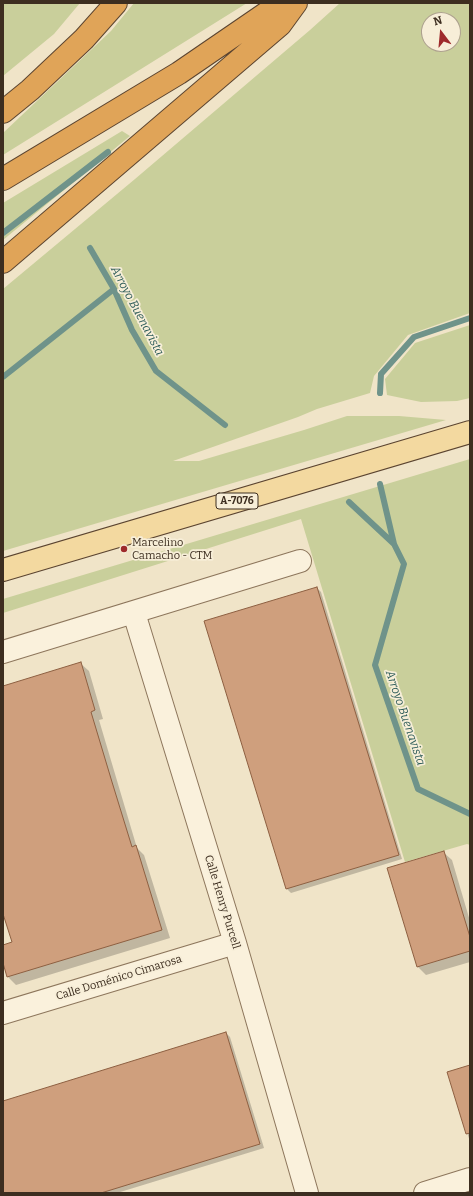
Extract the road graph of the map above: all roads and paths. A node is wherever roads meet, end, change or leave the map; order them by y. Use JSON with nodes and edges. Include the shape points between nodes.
{"nodes":[{"id":1,"x":116,"y":3,"type":"edge"},
{"id":2,"x":279,"y":3,"type":"edge"},
{"id":3,"x":296,"y":3,"type":"edge"},
{"id":4,"x":3,"y":112,"type":"edge"},
{"id":5,"x":3,"y":179,"type":"edge"},
{"id":6,"x":3,"y":262,"type":"edge"},
{"id":7,"x":470,"y":432,"type":"edge"},
{"id":8,"x":300,"y":561,"type":"dead end"},
{"id":9,"x":3,"y":570,"type":"edge"},
{"id":10,"x":134,"y":613,"type":"junction"},
{"id":11,"x":3,"y":652,"type":"edge"},
{"id":12,"x":235,"y":943,"type":"junction"},
{"id":13,"x":3,"y":1013,"type":"edge"},
{"id":14,"x":470,"y":1179,"type":"edge"},
{"id":15,"x":307,"y":1193,"type":"edge"},
{"id":16,"x":425,"y":1193,"type":"edge"}],
"edges":[{"from":1,"to":4,"type":"highway","via":[[84,39]]},
{"from":2,"to":5,"type":"highway","via":[[179,73]]},
{"from":3,"to":6,"type":"highway","via":[[280,25]]},
{"from":7,"to":9,"type":"main road","number":"A-7076"},
{"from":8,"to":10,"type":"street"},
{"from":10,"to":11,"type":"street"},
{"from":10,"to":12,"type":"street","name":"Calle Henry Purcell"},
{"from":12,"to":13,"type":"street","name":"Calle Doménico Cimarosa"},
{"from":12,"to":15,"type":"street","name":"Calle Henry Purcell"},
{"from":14,"to":16,"type":"street"}]}
